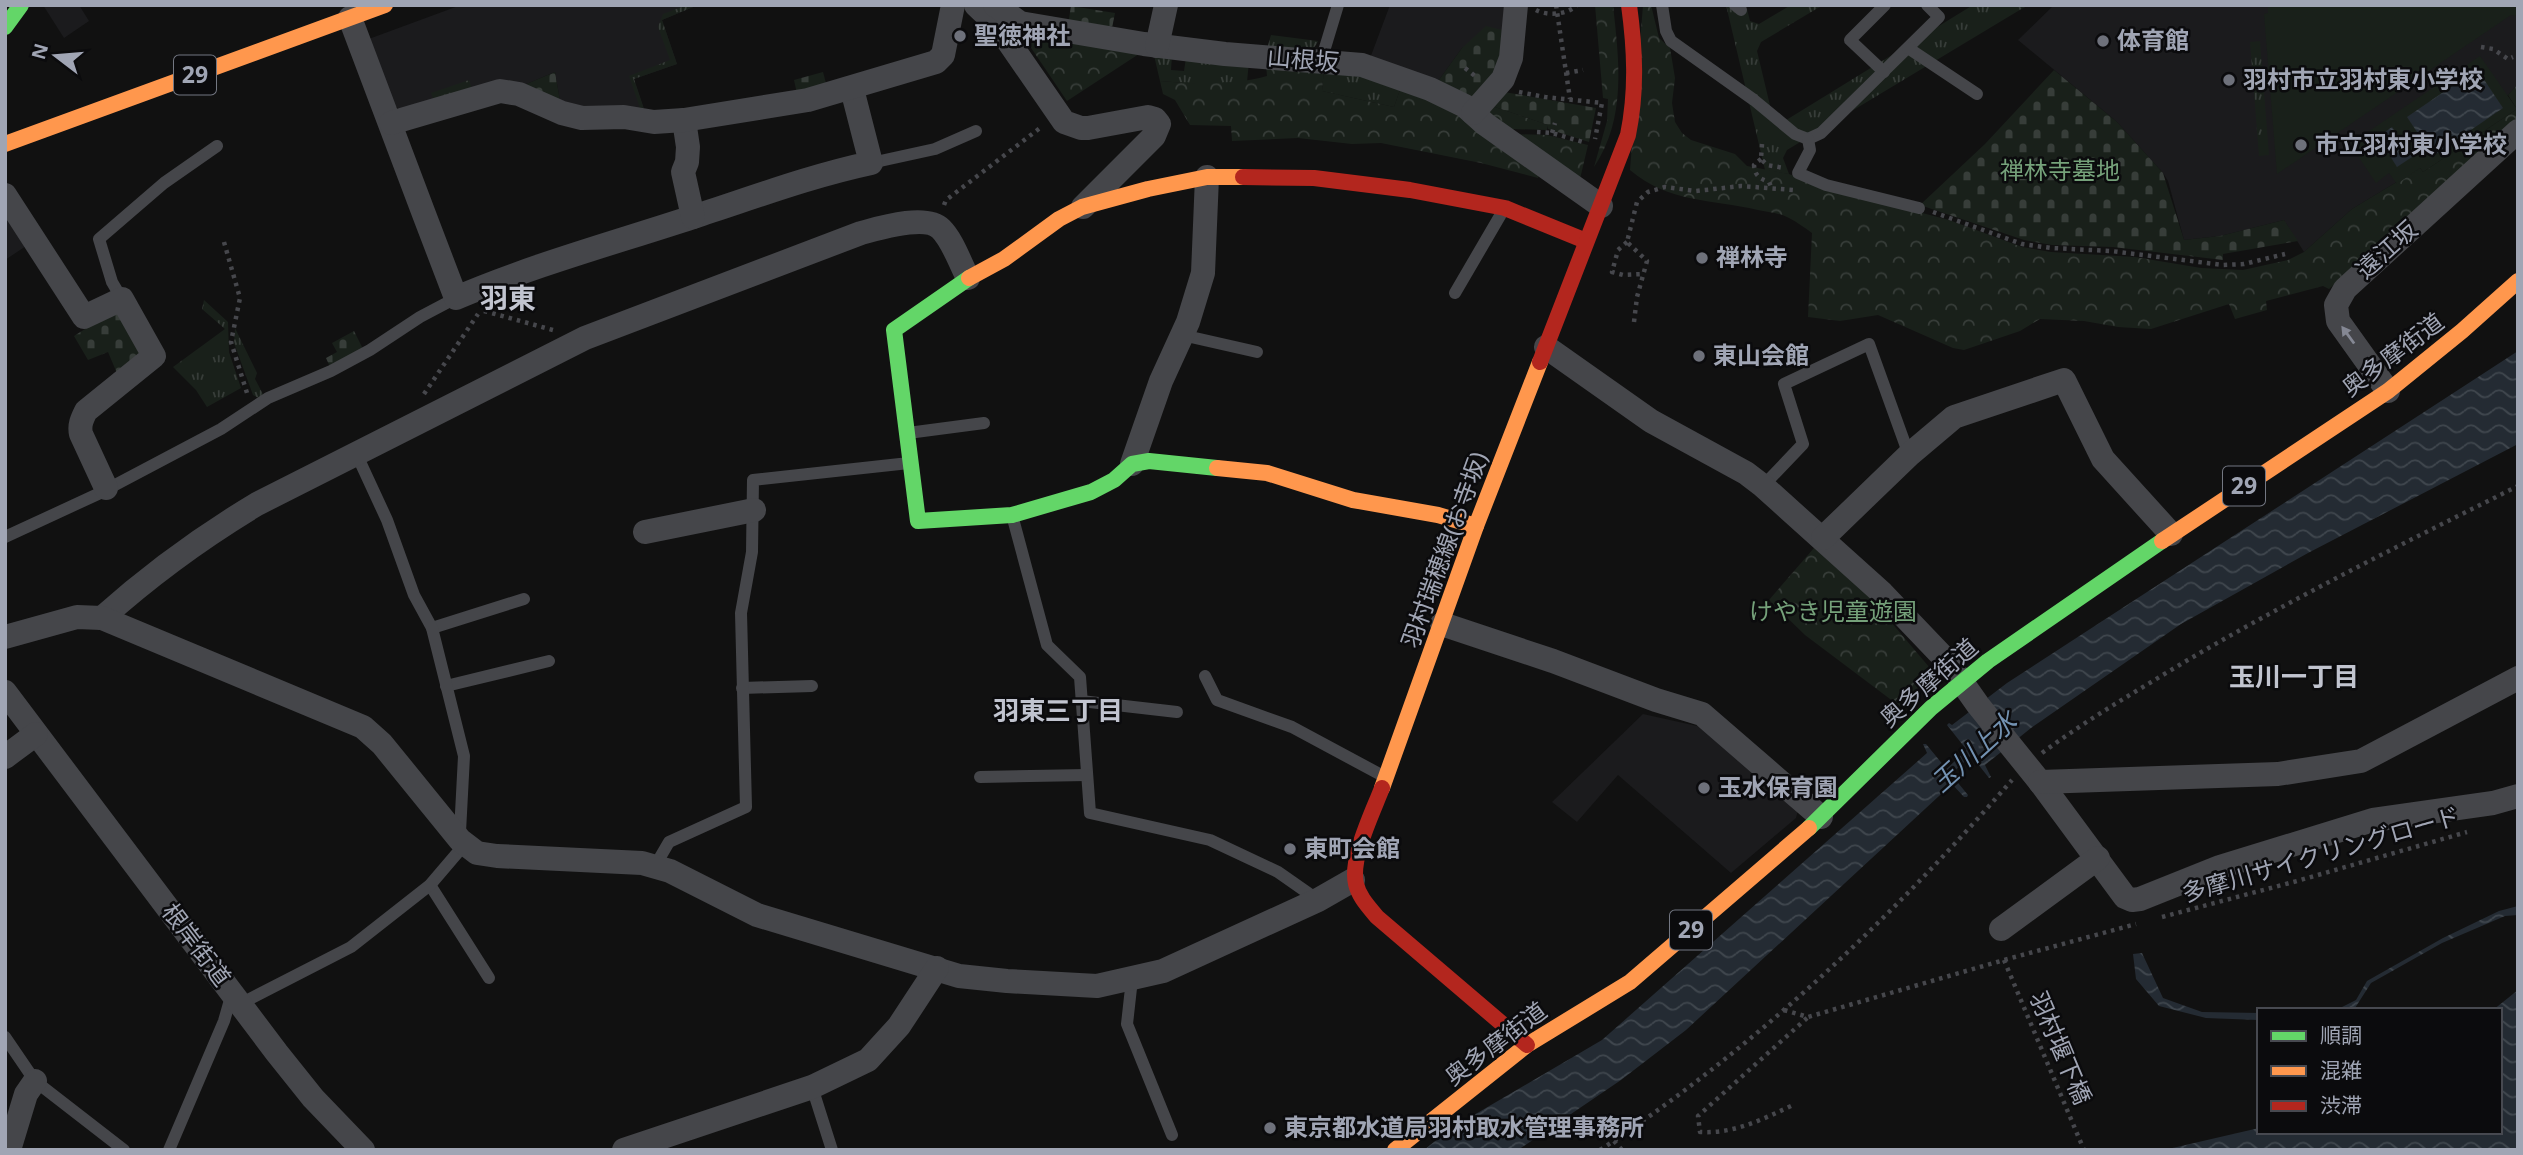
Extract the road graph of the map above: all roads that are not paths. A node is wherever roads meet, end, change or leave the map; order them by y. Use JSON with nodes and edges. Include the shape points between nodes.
{"nodes":[{"id":1,"x":21,"y":5,"type":"edge"},
{"id":2,"x":385,"y":5,"type":"edge"},
{"id":3,"x":953,"y":5,"type":"edge"},
{"id":4,"x":976,"y":5,"type":"edge"},
{"id":5,"x":995,"y":5,"type":"edge"},
{"id":6,"x":1166,"y":5,"type":"edge"},
{"id":7,"x":1338,"y":5,"type":"edge"},
{"id":8,"x":1516,"y":5,"type":"edge"},
{"id":9,"x":1629,"y":5,"type":"edge"},
{"id":10,"x":1662,"y":5,"type":"edge"},
{"id":11,"x":1885,"y":5,"type":"edge"},
{"id":12,"x":1927,"y":5,"type":"edge"},
{"id":13,"x":346,"y":12,"type":"edge"},
{"id":14,"x":5,"y":27,"type":"edge"},
{"id":15,"x":1157,"y":46,"type":"junction"},
{"id":16,"x":1908,"y":48,"type":"junction"},
{"id":17,"x":1321,"y":61,"type":"junction"},
{"id":18,"x":1884,"y":72,"type":"junction"},
{"id":19,"x":852,"y":89,"type":"junction"},
{"id":20,"x":1977,"y":94,"type":"dead end"},
{"id":21,"x":1473,"y":113,"type":"junction"},
{"id":22,"x":684,"y":120,"type":"junction"},
{"id":23,"x":391,"y":123,"type":"junction"},
{"id":24,"x":976,"y":131,"type":"dead end"},
{"id":25,"x":2518,"y":131,"type":"edge"},
{"id":26,"x":1808,"y":139,"type":"junction"},
{"id":27,"x":5,"y":144,"type":"edge"},
{"id":28,"x":217,"y":146,"type":"dead end"},
{"id":29,"x":871,"y":163,"type":"junction"},
{"id":30,"x":1206,"y":177,"type":"junction"},
{"id":31,"x":5,"y":195,"type":"edge"},
{"id":32,"x":1591,"y":200,"type":"junction"},
{"id":33,"x":1082,"y":207,"type":"junction"},
{"id":34,"x":1505,"y":208,"type":"junction"},
{"id":35,"x":1919,"y":208,"type":"road end"},
{"id":36,"x":693,"y":217,"type":"junction"},
{"id":37,"x":1586,"y":242,"type":"junction"},
{"id":38,"x":968,"y":278,"type":"junction"},
{"id":39,"x":2518,"y":281,"type":"edge"},
{"id":40,"x":1455,"y":293,"type":"dead end"},
{"id":41,"x":456,"y":298,"type":"junction"},
{"id":42,"x":122,"y":299,"type":"junction"},
{"id":43,"x":1182,"y":335,"type":"junction"},
{"id":44,"x":1546,"y":347,"type":"junction"},
{"id":45,"x":1257,"y":352,"type":"dead end"},
{"id":46,"x":2388,"y":391,"type":"junction"},
{"id":47,"x":984,"y":423,"type":"dead end"},
{"id":48,"x":907,"y":433,"type":"junction"},
{"id":49,"x":356,"y":453,"type":"junction"},
{"id":50,"x":1909,"y":455,"type":"junction"},
{"id":51,"x":910,"y":463,"type":"junction"},
{"id":52,"x":1132,"y":464,"type":"junction"},
{"id":53,"x":1763,"y":486,"type":"junction"},
{"id":54,"x":106,"y":488,"type":"junction"},
{"id":55,"x":754,"y":510,"type":"junction"},
{"id":56,"x":1012,"y":515,"type":"junction"},
{"id":57,"x":1476,"y":526,"type":"junction"},
{"id":58,"x":645,"y":532,"type":"dead end"},
{"id":59,"x":2171,"y":534,"type":"junction"},
{"id":60,"x":5,"y":537,"type":"edge"},
{"id":61,"x":1823,"y":538,"type":"junction"},
{"id":62,"x":524,"y":599,"type":"dead end"},
{"id":63,"x":102,"y":618,"type":"junction"},
{"id":64,"x":1442,"y":624,"type":"junction"},
{"id":65,"x":432,"y":628,"type":"junction"},
{"id":66,"x":5,"y":638,"type":"edge"},
{"id":67,"x":549,"y":660,"type":"dead end"},
{"id":68,"x":1205,"y":676,"type":"dead end"},
{"id":69,"x":2518,"y":678,"type":"edge"},
{"id":70,"x":1962,"y":681,"type":"junction"},
{"id":71,"x":446,"y":686,"type":"junction"},
{"id":72,"x":812,"y":686,"type":"dead end"},
{"id":73,"x":742,"y":688,"type":"junction"},
{"id":74,"x":5,"y":692,"type":"edge"},
{"id":75,"x":1082,"y":701,"type":"junction"},
{"id":76,"x":1177,"y":712,"type":"dead end"},
{"id":77,"x":36,"y":734,"type":"junction"},
{"id":78,"x":5,"y":757,"type":"edge"},
{"id":79,"x":1087,"y":775,"type":"junction"},
{"id":80,"x":980,"y":777,"type":"dead end"},
{"id":81,"x":1386,"y":777,"type":"junction"},
{"id":82,"x":2040,"y":782,"type":"junction"},
{"id":83,"x":2518,"y":796,"type":"edge"},
{"id":84,"x":1821,"y":817,"type":"junction"},
{"id":85,"x":460,"y":840,"type":"junction"},
{"id":86,"x":2098,"y":858,"type":"junction"},
{"id":87,"x":655,"y":866,"type":"junction"},
{"id":88,"x":1353,"y":880,"type":"junction"},
{"id":89,"x":430,"y":885,"type":"junction"},
{"id":90,"x":1318,"y":900,"type":"junction"},
{"id":91,"x":2001,"y":929,"type":"dead end"},
{"id":92,"x":937,"y":968,"type":"junction"},
{"id":93,"x":489,"y":978,"type":"dead end"},
{"id":94,"x":1132,"y":979,"type":"junction"},
{"id":95,"x":236,"y":998,"type":"junction"},
{"id":96,"x":5,"y":1037,"type":"edge"},
{"id":97,"x":1527,"y":1045,"type":"junction"},
{"id":98,"x":35,"y":1081,"type":"junction"},
{"id":99,"x":812,"y":1087,"type":"junction"},
{"id":100,"x":1172,"y":1135,"type":"dead end"},
{"id":101,"x":9,"y":1150,"type":"edge"},
{"id":102,"x":124,"y":1150,"type":"edge"},
{"id":103,"x":169,"y":1150,"type":"edge"},
{"id":104,"x":363,"y":1150,"type":"edge"},
{"id":105,"x":624,"y":1150,"type":"edge"},
{"id":106,"x":832,"y":1150,"type":"edge"},
{"id":107,"x":1395,"y":1150,"type":"edge"}],
"edges":[{"from":1,"to":14,"type":"main road"},
{"from":2,"to":13,"type":"main road","number":"29"},
{"from":3,"to":19,"type":"street","via":[[943,55],[936,62]]},
{"from":4,"to":33,"type":"street","via":[[997,25],[1064,122],[1081,128],[1148,117],[1159,124],[1154,136]]},
{"from":5,"to":15,"type":"street","name":"山根坂","via":[[1020,23]]},
{"from":6,"to":15,"type":"street"},
{"from":7,"to":17,"type":"lane"},
{"from":8,"to":21,"type":"street","via":[[1511,58],[1503,79]]},
{"from":9,"to":32,"type":"main road","name":"羽村瑞穂線(お寺坂)","via":[[1636,63],[1633,113],[1628,135]]},
{"from":10,"to":26,"type":"lane","via":[[1671,41]]},
{"from":11,"to":18,"type":"lane","via":[[1850,40]]},
{"from":12,"to":16,"type":"lane","via":[[1938,17]]},
{"from":13,"to":23,"type":"street"},
{"from":13,"to":27,"type":"main road","number":"29"},
{"from":15,"to":17,"type":"street","name":"山根坂"},
{"from":16,"to":18,"type":"lane"},
{"from":16,"to":20,"type":"lane"},
{"from":17,"to":21,"type":"street","name":"山根坂","via":[[1386,72]]},
{"from":18,"to":26,"type":"lane","via":[[1821,133]]},
{"from":19,"to":22,"type":"street"},
{"from":19,"to":29,"type":"street"},
{"from":21,"to":32,"type":"street","name":"山根坂"},
{"from":22,"to":23,"type":"street","via":[[582,118],[500,91]]},
{"from":22,"to":36,"type":"street","via":[[688,147],[682,172]]},
{"from":23,"to":41,"type":"street"},
{"from":24,"to":29,"type":"lane","via":[[935,149]]},
{"from":46,"to":25,"type":"street","name":"遠江坂","one_way":true,"via":[[2338,321],[2339,297]]},
{"from":26,"to":35,"type":"lane","via":[[1810,150],[1798,173],[1826,185]]},
{"from":28,"to":42,"type":"lane","via":[[164,183],[99,239]]},
{"from":29,"to":36,"type":"street","via":[[832,171]]},
{"from":30,"to":33,"type":"main road"},
{"from":30,"to":34,"type":"main road","via":[[1314,178]]},
{"from":30,"to":43,"type":"street","via":[[1203,273]]},
{"from":31,"to":42,"type":"street","via":[[83,317]]},
{"from":32,"to":37,"type":"main road","name":"羽村瑞穂線(お寺坂)"},
{"from":33,"to":38,"type":"main road"},
{"from":34,"to":37,"type":"main road"},
{"from":34,"to":40,"type":"lane"},
{"from":36,"to":41,"type":"street"},
{"from":37,"to":44,"type":"main road","name":"羽村瑞穂線(お寺坂)"},
{"from":38,"to":48,"type":"main road","via":[[894,330]]},
{"from":38,"to":49,"type":"street","via":[[944,231],[936,225],[912,223],[861,233],[585,338]]},
{"from":39,"to":46,"type":"main road","name":"奥多摩街道","number":"29"},
{"from":41,"to":54,"type":"lane","via":[[351,361],[268,398],[221,429]]},
{"from":42,"to":54,"type":"street","via":[[154,356],[82,418],[81,434]]},
{"from":43,"to":45,"type":"lane"},
{"from":43,"to":52,"type":"street"},
{"from":44,"to":53,"type":"street","via":[[1651,421]]},
{"from":44,"to":57,"type":"main road","name":"羽村瑞穂線(お寺坂)"},
{"from":46,"to":59,"type":"main road","name":"奥多摩街道","number":"29"},
{"from":47,"to":48,"type":"lane"},
{"from":48,"to":51,"type":"main road"},
{"from":49,"to":63,"type":"street","via":[[219,527],[140,584]]},
{"from":49,"to":65,"type":"lane","via":[[387,520],[414,596]]},
{"from":50,"to":53,"type":"lane","via":[[1868,344],[1784,384],[1803,444]]},
{"from":50,"to":59,"type":"street","via":[[1954,417],[2064,380],[2103,459]]},
{"from":50,"to":61,"type":"street"},
{"from":51,"to":55,"type":"lane","via":[[753,480]]},
{"from":51,"to":56,"type":"main road","via":[[918,521]]},
{"from":52,"to":56,"type":"main road","via":[[1091,492]]},
{"from":52,"to":57,"type":"main road","via":[[1149,461],[1255,470],[1353,500]]},
{"from":53,"to":61,"type":"street"},
{"from":54,"to":60,"type":"lane"},
{"from":55,"to":58,"type":"street"},
{"from":55,"to":73,"type":"lane","via":[[741,613]]},
{"from":56,"to":75,"type":"lane","via":[[1047,645],[1080,677]]},
{"from":57,"to":64,"type":"main road","name":"羽村瑞穂線(お寺坂)"},
{"from":59,"to":70,"type":"main road","name":"奥多摩街道","number":"29"},
{"from":61,"to":70,"type":"street","via":[[1882,593]]},
{"from":62,"to":65,"type":"lane"},
{"from":63,"to":66,"type":"street","via":[[77,617]]},
{"from":63,"to":85,"type":"street","via":[[363,727]]},
{"from":64,"to":81,"type":"main road","name":"羽村瑞穂線(お寺坂)"},
{"from":64,"to":84,"type":"street","via":[[1702,714]]},
{"from":65,"to":71,"type":"lane"},
{"from":67,"to":71,"type":"lane"},
{"from":68,"to":81,"type":"lane","via":[[1217,700],[1292,727]]},
{"from":69,"to":82,"type":"street","via":[[2361,761],[2278,774]]},
{"from":70,"to":82,"type":"street"},
{"from":70,"to":84,"type":"main road","name":"奥多摩街道","number":"29"},
{"from":71,"to":85,"type":"lane","via":[[464,756]]},
{"from":72,"to":73,"type":"lane"},
{"from":73,"to":87,"type":"lane","via":[[746,807],[668,842]]},
{"from":74,"to":77,"type":"street","name":"根岸街道"},
{"from":75,"to":76,"type":"lane"},
{"from":75,"to":79,"type":"lane"},
{"from":77,"to":78,"type":"street"},
{"from":77,"to":95,"type":"street","name":"根岸街道"},
{"from":79,"to":80,"type":"lane"},
{"from":79,"to":90,"type":"lane","via":[[1090,813],[1210,840],[1278,872]]},
{"from":81,"to":88,"type":"main road","name":"羽村瑞穂線(お寺坂)"},
{"from":82,"to":86,"type":"street"},
{"from":83,"to":86,"type":"street","via":[[2373,820],[2220,867],[2140,899],[2125,897]]},
{"from":84,"to":97,"type":"main road","name":"奥多摩街道","number":"29","via":[[1630,982]]},
{"from":85,"to":87,"type":"street","via":[[477,853],[497,856]]},
{"from":85,"to":89,"type":"lane","via":[[457,856]]},
{"from":86,"to":91,"type":"street"},
{"from":87,"to":92,"type":"street","via":[[757,915]]},
{"from":88,"to":90,"type":"street"},
{"from":88,"to":97,"type":"main road","via":[[1377,917]]},
{"from":89,"to":93,"type":"lane"},
{"from":89,"to":95,"type":"lane","via":[[351,947]]},
{"from":90,"to":94,"type":"street","via":[[1163,971]]},
{"from":92,"to":94,"type":"street","via":[[959,976],[1007,981],[1097,986]]},
{"from":92,"to":99,"type":"street","via":[[899,1026],[868,1060]]},
{"from":94,"to":100,"type":"lane","via":[[1127,1024]]},
{"from":95,"to":103,"type":"lane"},
{"from":95,"to":104,"type":"street","name":"根岸街道","via":[[313,1098]]},
{"from":96,"to":98,"type":"lane"},
{"from":97,"to":107,"type":"main road","name":"奥多摩街道","number":"29"},
{"from":98,"to":101,"type":"street","via":[[26,1094]]},
{"from":98,"to":102,"type":"lane"},
{"from":99,"to":105,"type":"street"},
{"from":99,"to":106,"type":"lane"}]}
